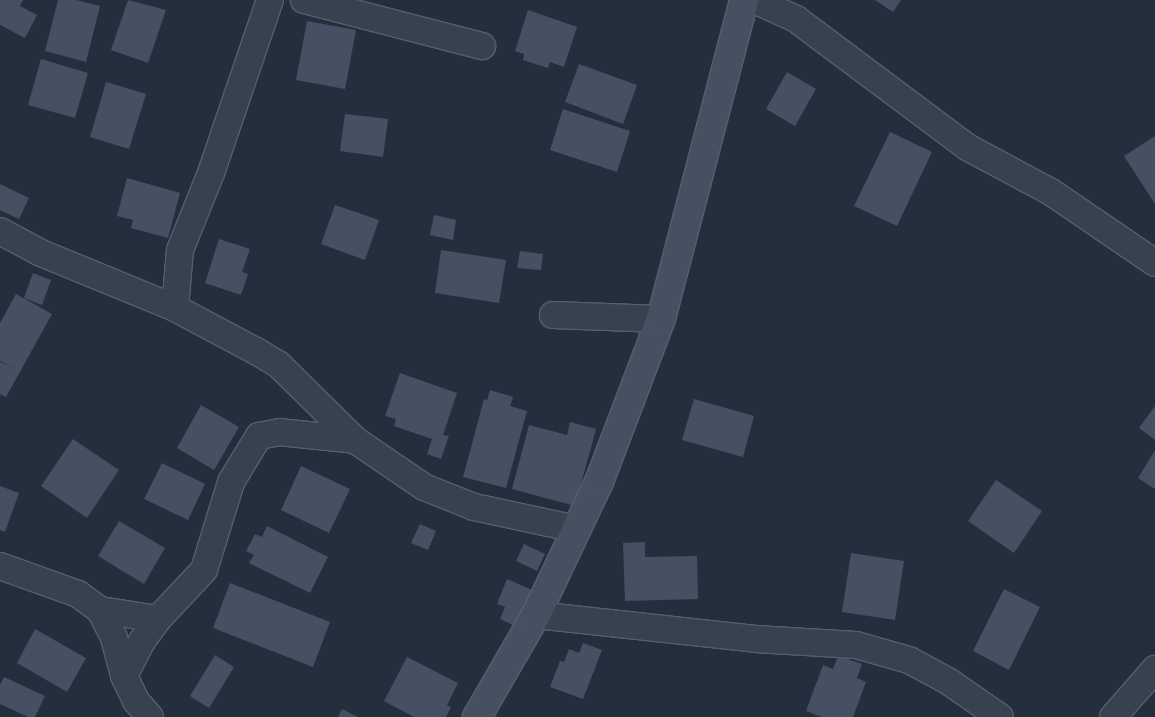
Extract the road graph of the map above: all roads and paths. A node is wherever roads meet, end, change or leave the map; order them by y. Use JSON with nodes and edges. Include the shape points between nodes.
{"nodes":[{"id":1,"x":270,"y":0,"type":"edge"},
{"id":2,"x":304,"y":0,"type":"edge"},
{"id":3,"x":744,"y":0,"type":"edge"},
{"id":4,"x":754,"y":0,"type":"edge"},
{"id":5,"x":482,"y":46,"type":"dead end"},
{"id":6,"x":0,"y":231,"type":"edge"},
{"id":7,"x":1155,"y":263,"type":"edge"},
{"id":8,"x":175,"y":308,"type":"junction"},
{"id":9,"x":553,"y":315,"type":"dead end"},
{"id":10,"x":661,"y":318,"type":"junction"},
{"id":11,"x":355,"y":440,"type":"junction"},
{"id":12,"x":577,"y":529,"type":"junction"},
{"id":13,"x":0,"y":566,"type":"edge"},
{"id":14,"x":100,"y":610,"type":"junction"},
{"id":15,"x":536,"y":615,"type":"junction"},
{"id":16,"x":158,"y":619,"type":"junction"},
{"id":17,"x":1155,"y":669,"type":"edge"},
{"id":18,"x":124,"y":676,"type":"junction"},
{"id":19,"x":150,"y":717,"type":"edge"},
{"id":20,"x":477,"y":717,"type":"edge"},
{"id":21,"x":1000,"y":717,"type":"edge"},
{"id":22,"x":1113,"y":717,"type":"edge"}],
"edges":[{"from":1,"to":8,"type":"street","via":[[211,173],[180,250]]},
{"from":2,"to":5,"type":"street"},
{"from":3,"to":10,"type":"street"},
{"from":4,"to":7,"type":"street","via":[[796,19],[967,146],[1051,192]]},
{"from":6,"to":8,"type":"street","via":[[41,253]]},
{"from":8,"to":11,"type":"street","via":[[278,364]]},
{"from":9,"to":10,"type":"street"},
{"from":10,"to":12,"type":"street","via":[[599,482]]},
{"from":11,"to":12,"type":"street","via":[[432,490],[474,507]]},
{"from":11,"to":16,"type":"street","via":[[280,432],[259,436],[231,482],[204,570]]},
{"from":12,"to":15,"type":"street"},
{"from":13,"to":14,"type":"street","via":[[78,594]]},
{"from":14,"to":16,"type":"street"},
{"from":14,"to":18,"type":"street","via":[[114,638]]},
{"from":15,"to":20,"type":"street"},
{"from":15,"to":21,"type":"street","via":[[756,639],[856,645],[908,660],[948,681]]},
{"from":16,"to":18,"type":"street"},
{"from":17,"to":22,"type":"street"},
{"from":18,"to":19,"type":"street","via":[[136,701]]}]}
